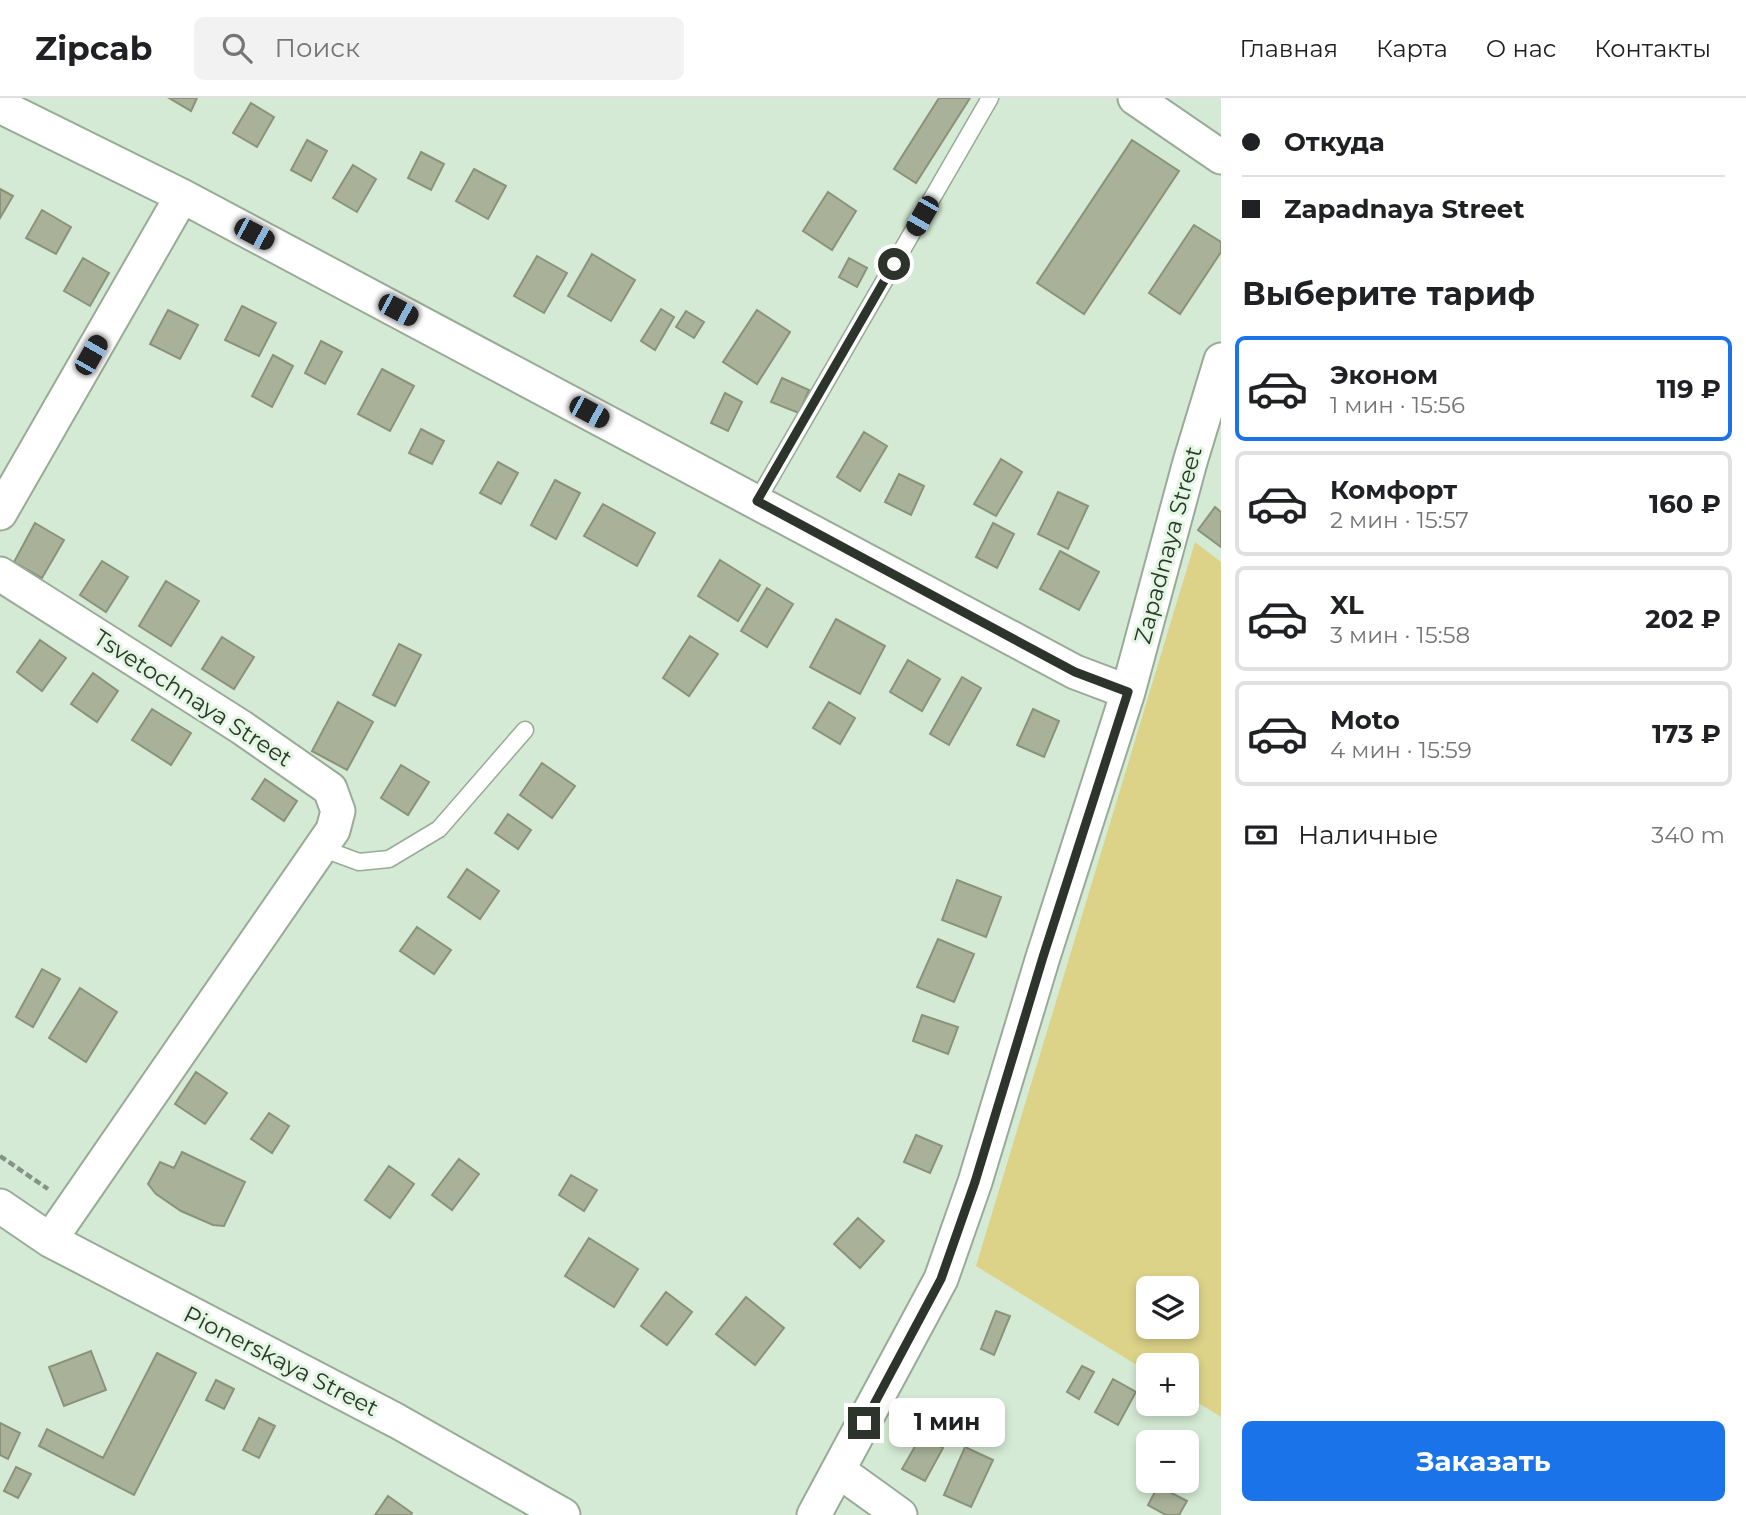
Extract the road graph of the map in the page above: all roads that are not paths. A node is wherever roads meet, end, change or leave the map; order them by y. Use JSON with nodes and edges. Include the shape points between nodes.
{"nodes":[{"id":1,"x":990,"y":98,"type":"edge"},
{"id":2,"x":1135,"y":98,"type":"edge"},
{"id":3,"x":0,"y":106,"type":"edge"},
{"id":4,"x":1221,"y":158,"type":"edge"},
{"id":5,"x":182,"y":196,"type":"junction"},
{"id":6,"x":1221,"y":359,"type":"edge"},
{"id":7,"x":757,"y":501,"type":"junction"},
{"id":8,"x":0,"y":513,"type":"edge"},
{"id":9,"x":0,"y":574,"type":"edge"},
{"id":10,"x":1128,"y":692,"type":"junction"},
{"id":11,"x":525,"y":730,"type":"dead end"},
{"id":12,"x":321,"y":848,"type":"junction"},
{"id":13,"x":4,"y":1220,"type":"edge"},
{"id":14,"x":50,"y":1241,"type":"junction"},
{"id":15,"x":839,"y":1471,"type":"junction"},
{"id":16,"x":563,"y":1515,"type":"edge"},
{"id":17,"x":814,"y":1515,"type":"edge"},
{"id":18,"x":900,"y":1515,"type":"edge"}],
"edges":[{"from":1,"to":7,"type":"lane"},
{"from":2,"to":4,"type":"street"},
{"from":3,"to":5,"type":"street"},
{"from":5,"to":7,"type":"street"},
{"from":5,"to":8,"type":"street"},
{"from":6,"to":10,"type":"street","name":"Zapadnaya Street"},
{"from":7,"to":10,"type":"street","via":[[1075,672]]},
{"from":9,"to":12,"type":"street","name":"Tsvetochnaya Street","via":[[242,727],[330,789],[338,811]]},
{"from":10,"to":15,"type":"street","name":"Zapadnaya Street","via":[[941,1279]]},
{"from":11,"to":12,"type":"lane","via":[[439,829],[389,859],[359,862]]},
{"from":12,"to":14,"type":"street","name":"Tsvetochnaya Street"},
{"from":13,"to":14,"type":"street","name":"Pionerskaya Street"},
{"from":14,"to":16,"type":"street","name":"Pionerskaya Street","via":[[397,1421]]},
{"from":15,"to":17,"type":"street","name":"Zapadnaya Street"},
{"from":15,"to":18,"type":"street"}]}
